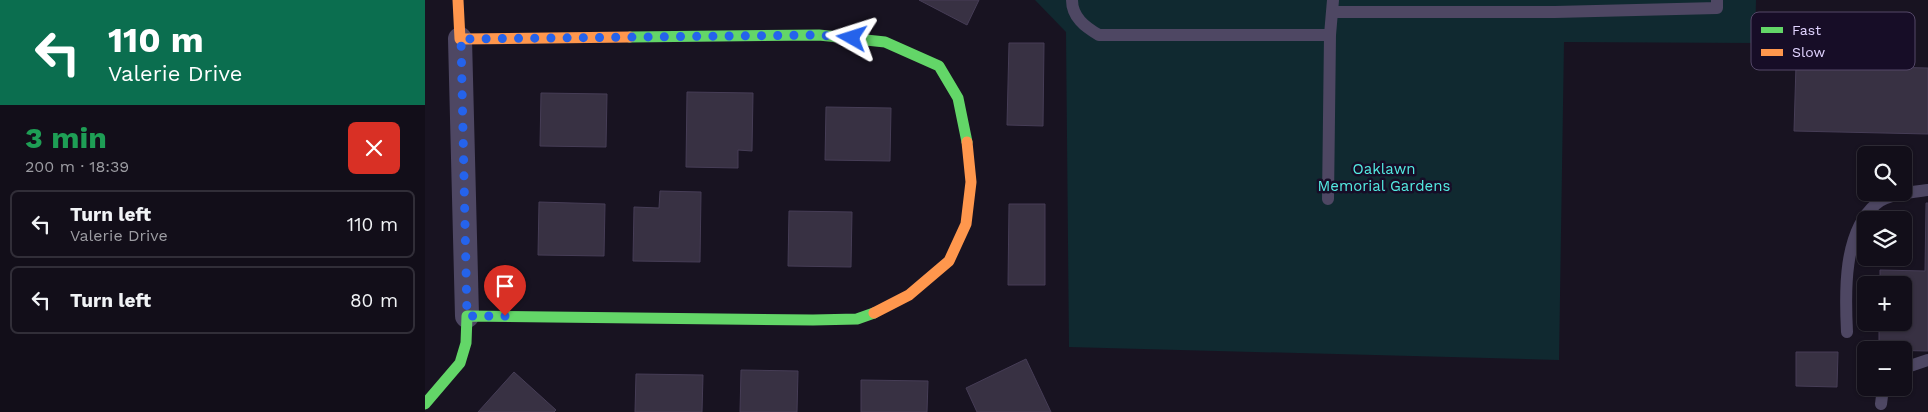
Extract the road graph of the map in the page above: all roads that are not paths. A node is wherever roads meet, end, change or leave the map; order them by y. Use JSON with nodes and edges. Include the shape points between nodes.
{"nodes":[{"id":1,"x":458,"y":0,"type":"edge"},
{"id":2,"x":1072,"y":0,"type":"edge"},
{"id":3,"x":1717,"y":0,"type":"edge"},
{"id":4,"x":1333,"y":6,"type":"edge"},
{"id":5,"x":1555,"y":6,"type":"edge"},
{"id":6,"x":1331,"y":35,"type":"junction"},
{"id":7,"x":461,"y":39,"type":"junction"},
{"id":8,"x":1928,"y":190,"type":"edge"},
{"id":9,"x":1328,"y":199,"type":"dead end"},
{"id":10,"x":467,"y":316,"type":"junction"},
{"id":11,"x":1847,"y":332,"type":"dead end"},
{"id":12,"x":1928,"y":360,"type":"edge"},
{"id":13,"x":1912,"y":365,"type":"edge"},
{"id":14,"x":1882,"y":396,"type":"edge"},
{"id":15,"x":425,"y":404,"type":"edge"},
{"id":16,"x":1881,"y":404,"type":"dead end"}],
"edges":[{"from":1,"to":7,"type":"street"},
{"from":2,"to":6,"type":"lane","via":[[1072,10],[1085,27],[1099,35]]},
{"from":3,"to":5,"type":"lane","via":[[1717,8]]},
{"from":4,"to":5,"type":"lane"},
{"from":4,"to":6,"type":"lane"},
{"from":6,"to":9,"type":"lane"},
{"from":7,"to":10,"type":"street"},
{"from":7,"to":10,"type":"street","via":[[819,35],[885,42],[939,66],[958,98],[969,150],[971,182],[966,224],[949,261],[909,296],[857,319]]},
{"from":8,"to":11,"type":"lane","via":[[1897,195],[1877,203],[1858,227],[1849,258]]},
{"from":10,"to":15,"type":"street","via":[[466,343],[460,363]]},
{"from":12,"to":13,"type":"lane"},
{"from":14,"to":16,"type":"lane"}]}
